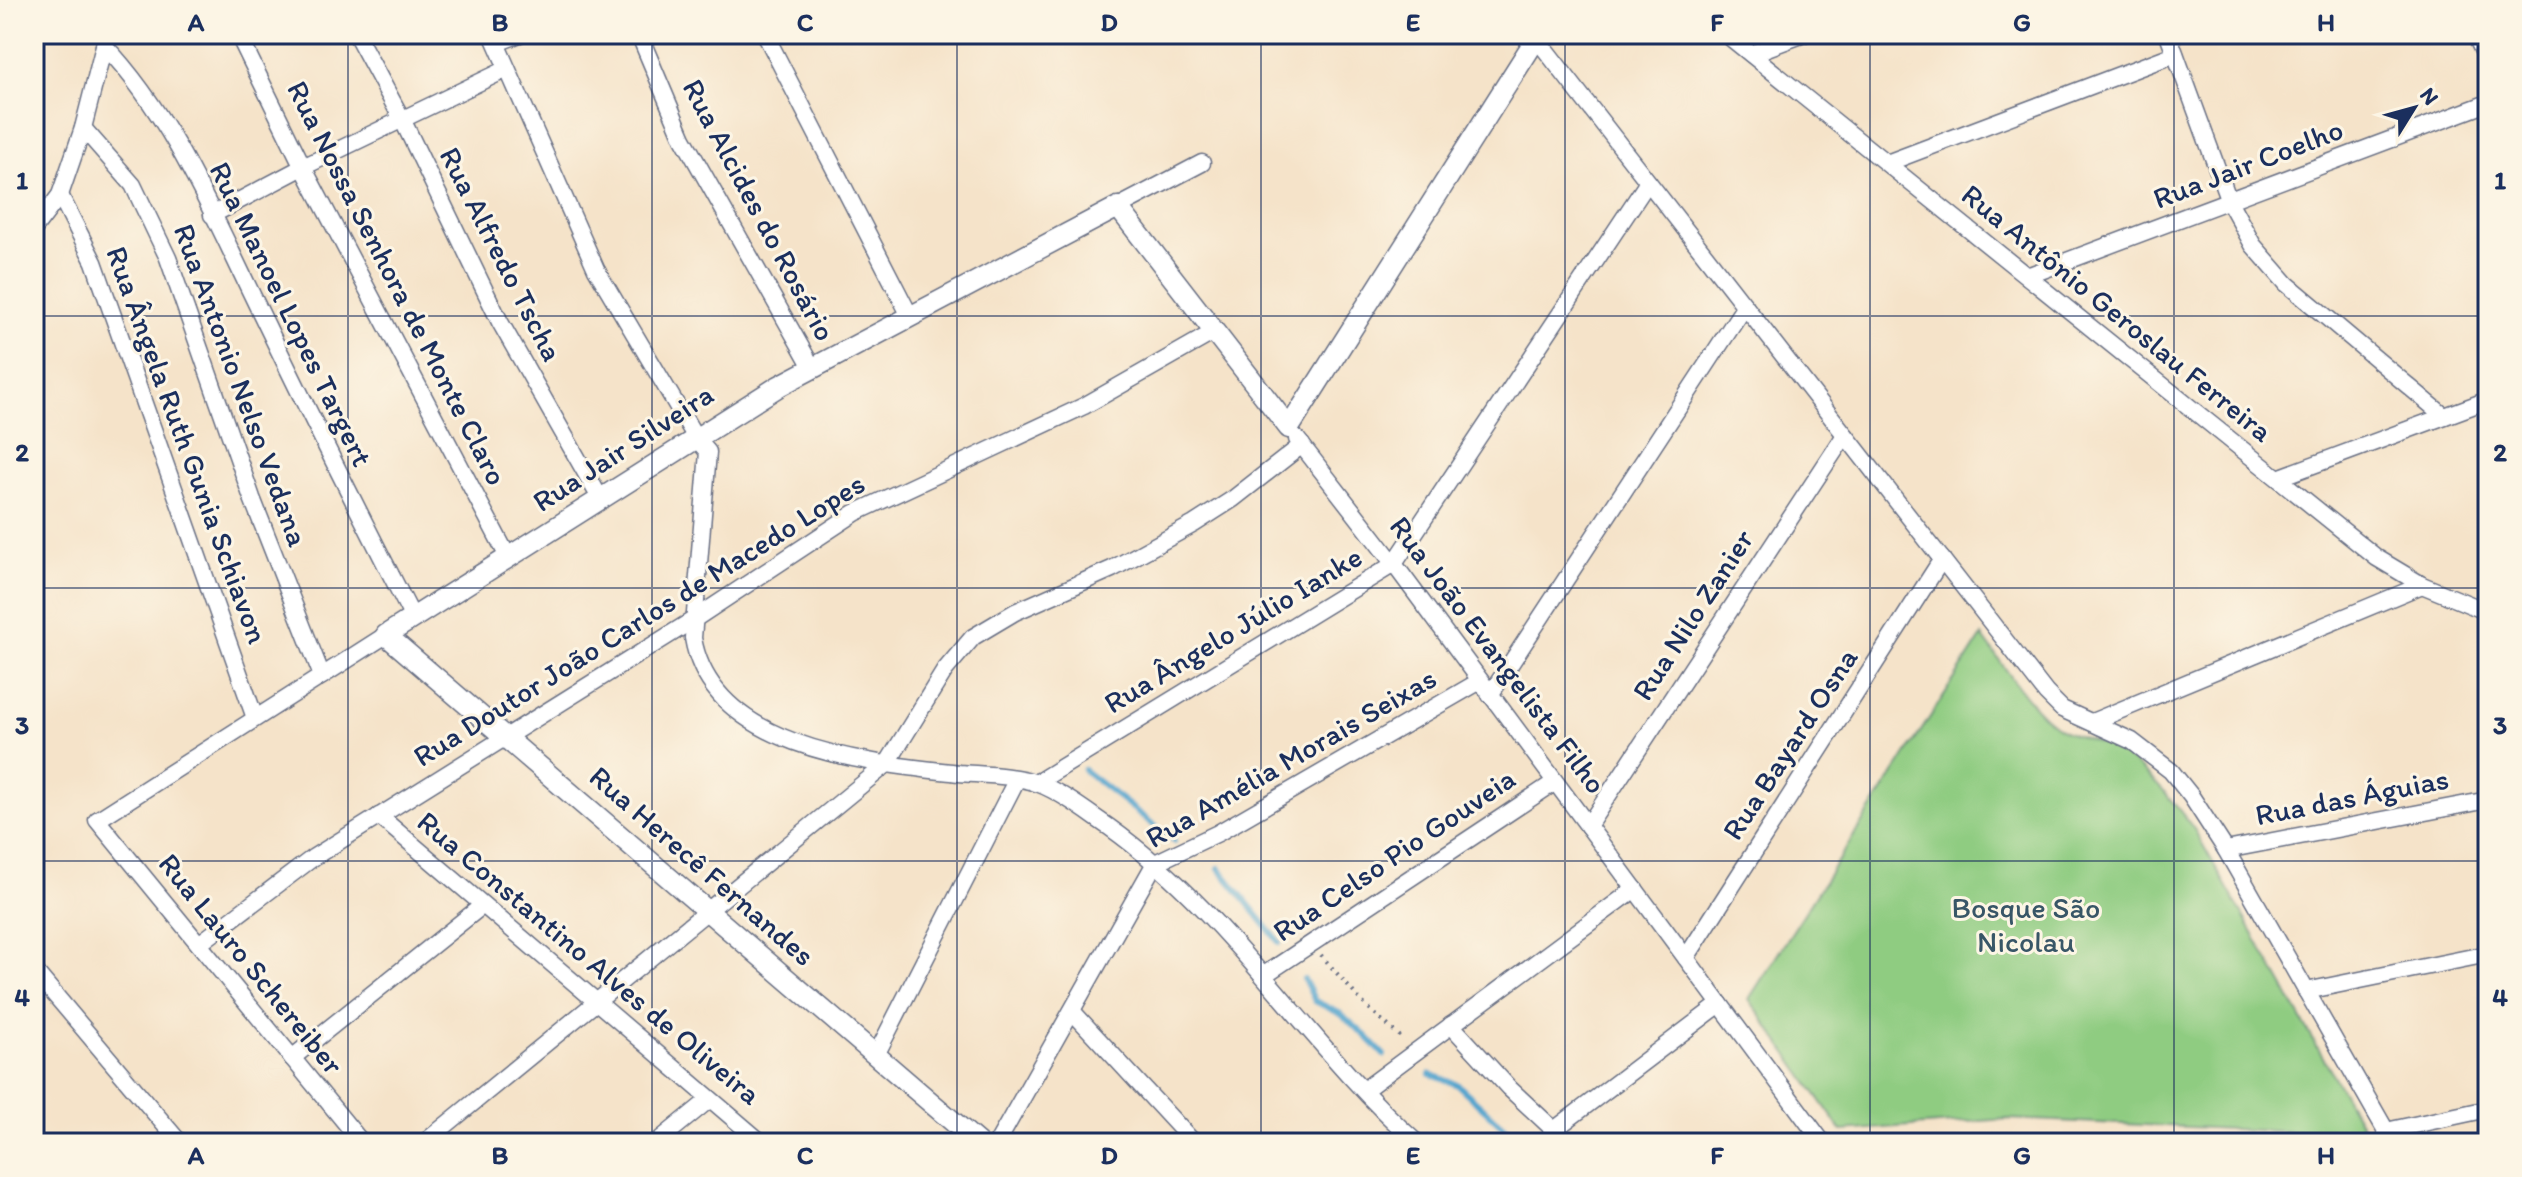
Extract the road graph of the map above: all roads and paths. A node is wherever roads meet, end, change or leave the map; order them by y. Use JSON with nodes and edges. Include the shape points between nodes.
{"nodes":[{"id":1,"x":238,"y":34,"type":"edge"},
{"id":2,"x":356,"y":34,"type":"edge"},
{"id":3,"x":520,"y":34,"type":"edge"},
{"id":4,"x":639,"y":34,"type":"edge"},
{"id":5,"x":765,"y":34,"type":"edge"},
{"id":6,"x":1726,"y":34,"type":"edge"},
{"id":7,"x":1804,"y":34,"type":"edge"},
{"id":8,"x":2168,"y":34,"type":"edge"},
{"id":9,"x":2477,"y":34,"type":"edge"},
{"id":10,"x":1538,"y":36,"type":"edge"},
{"id":11,"x":494,"y":38,"type":"edge"},
{"id":12,"x":105,"y":40,"type":"edge"},
{"id":13,"x":1751,"y":54,"type":"junction"},
{"id":14,"x":2175,"y":54,"type":"junction"},
{"id":15,"x":2488,"y":57,"type":"edge"},
{"id":16,"x":507,"y":69,"type":"junction"},
{"id":17,"x":2488,"y":103,"type":"edge"},
{"id":18,"x":403,"y":121,"type":"junction"},
{"id":19,"x":83,"y":128,"type":"junction"},
{"id":20,"x":1202,"y":163,"type":"dead end"},
{"id":21,"x":1887,"y":163,"type":"junction"},
{"id":22,"x":303,"y":167,"type":"junction"},
{"id":23,"x":1648,"y":182,"type":"junction"},
{"id":24,"x":60,"y":195,"type":"junction"},
{"id":25,"x":2229,"y":201,"type":"junction"},
{"id":26,"x":1118,"y":207,"type":"junction"},
{"id":27,"x":212,"y":215,"type":"junction"},
{"id":28,"x":34,"y":229,"type":"edge"},
{"id":29,"x":2027,"y":276,"type":"junction"},
{"id":30,"x":1745,"y":306,"type":"junction"},
{"id":31,"x":910,"y":316,"type":"junction"},
{"id":32,"x":1214,"y":332,"type":"junction"},
{"id":33,"x":812,"y":367,"type":"junction"},
{"id":34,"x":2488,"y":400,"type":"edge"},
{"id":35,"x":2444,"y":416,"type":"junction"},
{"id":36,"x":1289,"y":428,"type":"junction"},
{"id":37,"x":1845,"y":435,"type":"junction"},
{"id":38,"x":696,"y":438,"type":"junction"},
{"id":39,"x":1302,"y":445,"type":"junction"},
{"id":40,"x":2278,"y":478,"type":"junction"},
{"id":41,"x":600,"y":498,"type":"junction"},
{"id":42,"x":508,"y":557,"type":"junction"},
{"id":43,"x":1942,"y":559,"type":"junction"},
{"id":44,"x":1394,"y":564,"type":"junction"},
{"id":45,"x":2422,"y":585,"type":"junction"},
{"id":46,"x":2488,"y":612,"type":"edge"},
{"id":47,"x":413,"y":618,"type":"junction"},
{"id":48,"x":693,"y":620,"type":"junction"},
{"id":49,"x":386,"y":635,"type":"junction"},
{"id":50,"x":322,"y":676,"type":"junction"},
{"id":51,"x":1485,"y":688,"type":"junction"},
{"id":52,"x":255,"y":718,"type":"junction"},
{"id":53,"x":2092,"y":722,"type":"junction"},
{"id":54,"x":505,"y":737,"type":"junction"},
{"id":55,"x":887,"y":764,"type":"junction"},
{"id":56,"x":1017,"y":779,"type":"junction"},
{"id":57,"x":1555,"y":782,"type":"junction"},
{"id":58,"x":1036,"y":783,"type":"junction"},
{"id":59,"x":2488,"y":800,"type":"edge"},
{"id":60,"x":379,"y":816,"type":"junction"},
{"id":61,"x":97,"y":820,"type":"joint"},
{"id":62,"x":1588,"y":826,"type":"junction"},
{"id":63,"x":2226,"y":850,"type":"junction"},
{"id":64,"x":1155,"y":863,"type":"junction"},
{"id":65,"x":1635,"y":889,"type":"junction"},
{"id":66,"x":483,"y":905,"type":"junction"},
{"id":67,"x":709,"y":912,"type":"junction"},
{"id":68,"x":199,"y":944,"type":"junction"},
{"id":69,"x":1312,"y":944,"type":"junction"},
{"id":70,"x":2488,"y":954,"type":"edge"},
{"id":71,"x":1686,"y":958,"type":"junction"},
{"id":72,"x":34,"y":970,"type":"edge"},
{"id":73,"x":1264,"y":975,"type":"junction"},
{"id":74,"x":2306,"y":991,"type":"junction"},
{"id":75,"x":597,"y":1002,"type":"junction"},
{"id":76,"x":1720,"y":1004,"type":"junction"},
{"id":77,"x":1072,"y":1011,"type":"junction"},
{"id":78,"x":1451,"y":1025,"type":"junction"},
{"id":79,"x":1416,"y":1051,"type":"junction"},
{"id":80,"x":876,"y":1055,"type":"junction"},
{"id":81,"x":292,"y":1058,"type":"junction"},
{"id":82,"x":1364,"y":1090,"type":"junction"},
{"id":83,"x":710,"y":1099,"type":"junction"},
{"id":84,"x":2488,"y":1109,"type":"edge"},
{"id":85,"x":2390,"y":1137,"type":"edge"},
{"id":86,"x":180,"y":1143,"type":"edge"},
{"id":87,"x":362,"y":1143,"type":"edge"},
{"id":88,"x":424,"y":1143,"type":"edge"},
{"id":89,"x":656,"y":1143,"type":"edge"},
{"id":90,"x":762,"y":1143,"type":"edge"},
{"id":91,"x":978,"y":1143,"type":"edge"},
{"id":92,"x":997,"y":1143,"type":"edge"},
{"id":93,"x":1194,"y":1143,"type":"edge"},
{"id":94,"x":1417,"y":1143,"type":"edge"},
{"id":95,"x":1823,"y":1143,"type":"edge"}],
"edges":[{"from":1,"to":22,"type":"street","name":"Rua Nossa Senhora de Monte Claro"},
{"from":2,"to":18,"type":"street","name":"Rua Alfredo Tscha"},
{"from":3,"to":11,"type":"street"},
{"from":4,"to":33,"type":"street","name":"Rua Alcides do Rosário","via":[[683,138]]},
{"from":5,"to":31,"type":"street"},
{"from":6,"to":13,"type":"street","name":"Rua Antônio Geroslau Ferreira"},
{"from":7,"to":13,"type":"street"},
{"from":8,"to":14,"type":"street"},
{"from":9,"to":15,"type":"street"},
{"from":10,"to":23,"type":"street"},
{"from":10,"to":36,"type":"street"},
{"from":11,"to":16,"type":"street"},
{"from":12,"to":19,"type":"street"},
{"from":12,"to":27,"type":"street","name":"Rua Manoel Lopes Targert","via":[[159,116]]},
{"from":13,"to":21,"type":"street","name":"Rua Antônio Geroslau Ferreira"},
{"from":14,"to":21,"type":"street"},
{"from":14,"to":25,"type":"street"},
{"from":16,"to":18,"type":"street"},
{"from":16,"to":38,"type":"street","via":[[596,269]]},
{"from":17,"to":25,"type":"street","name":"Rua Jair Coelho"},
{"from":18,"to":22,"type":"street"},
{"from":18,"to":41,"type":"street","name":"Rua Alfredo Tscha","via":[[500,322]]},
{"from":19,"to":24,"type":"street"},
{"from":19,"to":50,"type":"street","name":"Rua Antonio Nelso Vedana","via":[[133,185],[168,258],[252,498]]},
{"from":20,"to":26,"type":"street","name":"Rua Jair Silveira"},
{"from":21,"to":29,"type":"street","name":"Rua Antônio Geroslau Ferreira"},
{"from":22,"to":27,"type":"street"},
{"from":22,"to":42,"type":"street","name":"Rua Nossa Senhora de Monte Claro"},
{"from":23,"to":30,"type":"street"},
{"from":23,"to":44,"type":"street","name":"Rua Ângelo Júlio Ianke"},
{"from":24,"to":28,"type":"street"},
{"from":24,"to":52,"type":"street","name":"Rua Ângela Ruth Gunia Schiavon","via":[[94,262]]},
{"from":25,"to":29,"type":"street","name":"Rua Jair Coelho"},
{"from":25,"to":35,"type":"street","via":[[2253,245],[2287,284]]},
{"from":26,"to":31,"type":"street","name":"Rua Jair Silveira"},
{"from":26,"to":32,"type":"street","name":"Rua João Evangelista Filho"},
{"from":27,"to":47,"type":"street","name":"Rua Manoel Lopes Targert"},
{"from":29,"to":40,"type":"street","name":"Rua Antônio Geroslau Ferreira"},
{"from":30,"to":37,"type":"street"},
{"from":30,"to":51,"type":"street","name":"Rua Amélia Morais Seixas"},
{"from":31,"to":33,"type":"street","name":"Rua Jair Silveira"},
{"from":32,"to":36,"type":"street","name":"Rua João Evangelista Filho"},
{"from":32,"to":48,"type":"street","name":"Rua Doutor João Carlos de Macedo Lopes","via":[[1084,406],[855,513]]},
{"from":33,"to":38,"type":"street","name":"Rua Jair Silveira"},
{"from":34,"to":35,"type":"street"},
{"from":35,"to":40,"type":"street"},
{"from":36,"to":39,"type":"street","name":"Rua João Evangelista Filho"},
{"from":37,"to":43,"type":"street"},
{"from":37,"to":62,"type":"street","name":"Rua Nilo Zanier"},
{"from":38,"to":41,"type":"street","name":"Rua Jair Silveira"},
{"from":38,"to":48,"type":"street","via":[[709,460]]},
{"from":39,"to":44,"type":"street","name":"Rua João Evangelista Filho"},
{"from":39,"to":55,"type":"street","via":[[1194,524],[973,637],[945,670]]},
{"from":40,"to":45,"type":"street","name":"Rua Antônio Geroslau Ferreira","via":[[2377,558]]},
{"from":41,"to":42,"type":"street","name":"Rua Jair Silveira"},
{"from":42,"to":47,"type":"street","name":"Rua Jair Silveira"},
{"from":43,"to":53,"type":"street","via":[[2054,702]]},
{"from":43,"to":71,"type":"street","name":"Rua Bayard Osna"},
{"from":44,"to":51,"type":"street","name":"Rua João Evangelista Filho"},
{"from":44,"to":58,"type":"street","name":"Rua Ângelo Júlio Ianke"},
{"from":45,"to":46,"type":"street","name":"Rua Antônio Geroslau Ferreira"},
{"from":45,"to":53,"type":"street"},
{"from":47,"to":49,"type":"street","name":"Rua Jair Silveira"},
{"from":48,"to":54,"type":"street","name":"Rua Doutor João Carlos de Macedo Lopes"},
{"from":48,"to":55,"type":"street","via":[[700,665],[717,690],[749,719],[809,746]]},
{"from":49,"to":50,"type":"street","name":"Rua Jair Silveira"},
{"from":49,"to":54,"type":"street","name":"Rua Herecê Fernandes"},
{"from":50,"to":52,"type":"street","name":"Rua Jair Silveira"},
{"from":51,"to":57,"type":"street","name":"Rua João Evangelista Filho"},
{"from":51,"to":64,"type":"street","name":"Rua Amélia Morais Seixas"},
{"from":52,"to":61,"type":"street","name":"Rua Jair Silveira"},
{"from":53,"to":63,"type":"street","via":[[2132,741],[2171,771]]},
{"from":54,"to":60,"type":"street","name":"Rua Doutor João Carlos de Macedo Lopes"},
{"from":54,"to":67,"type":"street","name":"Rua Herecê Fernandes"},
{"from":55,"to":56,"type":"street"},
{"from":55,"to":67,"type":"street"},
{"from":56,"to":58,"type":"street"},
{"from":56,"to":80,"type":"street"},
{"from":57,"to":62,"type":"street","name":"Rua João Evangelista Filho"},
{"from":57,"to":69,"type":"street","name":"Rua Celso Pio Gouveia"},
{"from":58,"to":64,"type":"street","via":[[1091,814]]},
{"from":59,"to":63,"type":"street","name":"Rua das Águias"},
{"from":60,"to":66,"type":"street","name":"Rua Constantino Alves de Oliveira"},
{"from":60,"to":68,"type":"street","name":"Rua Doutor João Carlos de Macedo Lopes","via":[[290,874]]},
{"from":61,"to":68,"type":"street","name":"Rua Lauro Schereiber"},
{"from":62,"to":65,"type":"street","name":"Rua João Evangelista Filho"},
{"from":63,"to":74,"type":"street"},
{"from":64,"to":73,"type":"street"},
{"from":64,"to":77,"type":"street","name":"Rua Amélia Morais Seixas"},
{"from":65,"to":71,"type":"street","name":"Rua João Evangelista Filho"},
{"from":65,"to":78,"type":"street"},
{"from":66,"to":75,"type":"street","name":"Rua Constantino Alves de Oliveira"},
{"from":66,"to":81,"type":"street"},
{"from":67,"to":75,"type":"street"},
{"from":67,"to":80,"type":"street","name":"Rua Herecê Fernandes"},
{"from":68,"to":81,"type":"street","name":"Rua Lauro Schereiber"},
{"from":69,"to":73,"type":"street","name":"Rua Celso Pio Gouveia"},
{"from":69,"to":79,"type":"path","via":[[1361,1001]]},
{"from":70,"to":74,"type":"street"},
{"from":71,"to":76,"type":"street","name":"Rua João Evangelista Filho"},
{"from":72,"to":86,"type":"street"},
{"from":73,"to":82,"type":"street"},
{"from":74,"to":85,"type":"street"},
{"from":75,"to":83,"type":"street","name":"Rua Constantino Alves de Oliveira"},
{"from":75,"to":88,"type":"street"},
{"from":76,"to":78,"type":"street","via":[[1554,1130]]},
{"from":76,"to":95,"type":"street","name":"Rua João Evangelista Filho"},
{"from":77,"to":92,"type":"street","name":"Rua Amélia Morais Seixas"},
{"from":77,"to":93,"type":"street"},
{"from":78,"to":79,"type":"street"},
{"from":79,"to":82,"type":"street"},
{"from":80,"to":91,"type":"street","name":"Rua Herecê Fernandes"},
{"from":81,"to":87,"type":"street","name":"Rua Lauro Schereiber"},
{"from":82,"to":94,"type":"street"},
{"from":83,"to":89,"type":"street"},
{"from":83,"to":90,"type":"street","name":"Rua Constantino Alves de Oliveira"},
{"from":84,"to":85,"type":"street"}]}
